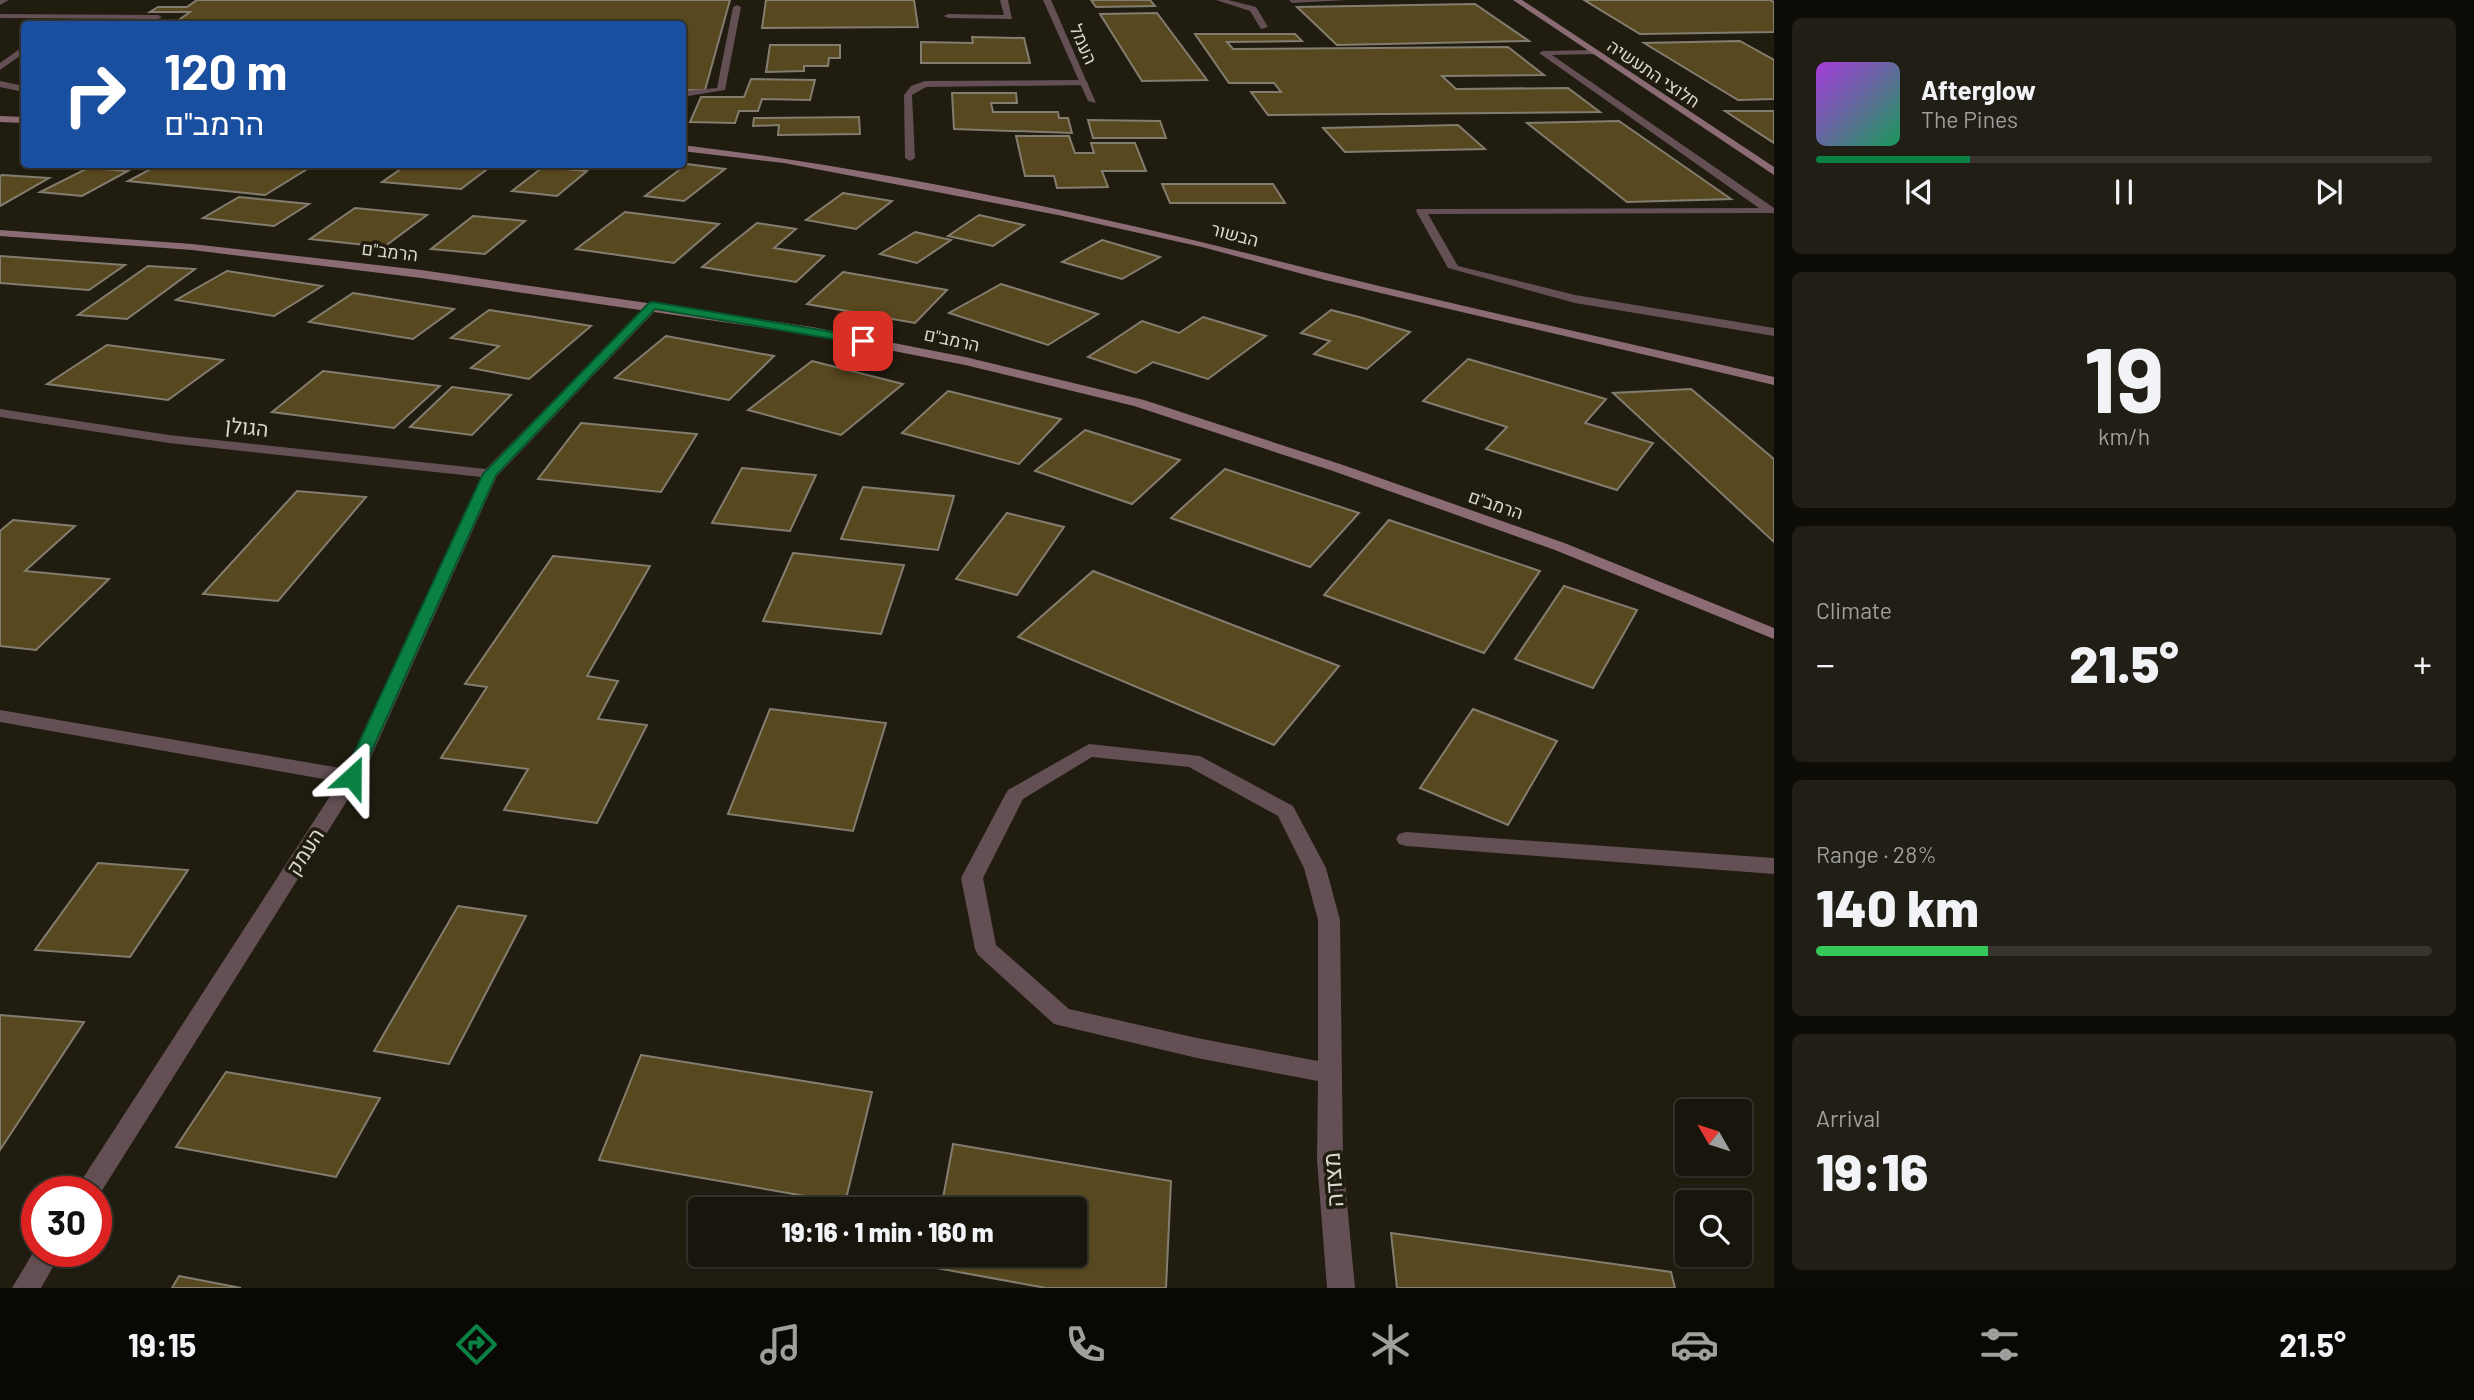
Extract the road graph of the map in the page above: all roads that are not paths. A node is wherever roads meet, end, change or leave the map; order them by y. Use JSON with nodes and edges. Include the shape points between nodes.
{"nodes":[{"id":1,"x":5,"y":0,"type":"edge"},
{"id":2,"x":1004,"y":0,"type":"edge"},
{"id":3,"x":1047,"y":0,"type":"edge"},
{"id":4,"x":1220,"y":0,"type":"edge"},
{"id":5,"x":1343,"y":0,"type":"edge"},
{"id":6,"x":1517,"y":0,"type":"edge"},
{"id":7,"x":1292,"y":1,"type":"edge"},
{"id":8,"x":0,"y":3,"type":"edge"},
{"id":9,"x":737,"y":6,"type":"dead end"},
{"id":10,"x":0,"y":16,"type":"edge"},
{"id":11,"x":75,"y":16,"type":"junction"},
{"id":12,"x":948,"y":16,"type":"dead end"},
{"id":13,"x":158,"y":17,"type":"dead end"},
{"id":14,"x":67,"y":21,"type":"edge"},
{"id":15,"x":1264,"y":27,"type":"dead end"},
{"id":16,"x":21,"y":52,"type":"edge"},
{"id":17,"x":1594,"y":52,"type":"junction"},
{"id":18,"x":0,"y":67,"type":"edge"},
{"id":19,"x":0,"y":83,"type":"edge"},
{"id":20,"x":1084,"y":83,"type":"junction"},
{"id":21,"x":21,"y":88,"type":"edge"},
{"id":22,"x":686,"y":94,"type":"edge"},
{"id":23,"x":1093,"y":102,"type":"dead end"},
{"id":24,"x":0,"y":119,"type":"edge"},
{"id":25,"x":21,"y":120,"type":"edge"},
{"id":26,"x":686,"y":148,"type":"edge"},
{"id":27,"x":910,"y":158,"type":"dead end"},
{"id":28,"x":1774,"y":172,"type":"edge"},
{"id":29,"x":1772,"y":211,"type":"edge"},
{"id":30,"x":0,"y":233,"type":"edge"},
{"id":31,"x":653,"y":306,"type":"junction"},
{"id":32,"x":1774,"y":332,"type":"edge"},
{"id":33,"x":1774,"y":381,"type":"edge"},
{"id":34,"x":0,"y":413,"type":"edge"},
{"id":35,"x":490,"y":474,"type":"junction"},
{"id":36,"x":1774,"y":634,"type":"edge"},
{"id":37,"x":0,"y":716,"type":"edge"},
{"id":38,"x":352,"y":777,"type":"junction"},
{"id":39,"x":1406,"y":838,"type":"dead end"},
{"id":40,"x":1774,"y":866,"type":"edge"},
{"id":41,"x":1330,"y":1073,"type":"junction"},
{"id":42,"x":97,"y":1176,"type":"edge"},
{"id":43,"x":39,"y":1267,"type":"edge"},
{"id":44,"x":26,"y":1288,"type":"edge"},
{"id":45,"x":1341,"y":1288,"type":"edge"}],
"edges":[{"from":1,"to":8,"type":"street"},
{"from":2,"to":12,"type":"street","via":[[1009,17]]},
{"from":3,"to":20,"type":"street","name":"העמל"},
{"from":4,"to":15,"type":"street","via":[[1254,9]]},
{"from":5,"to":7,"type":"street"},
{"from":6,"to":17,"type":"street","name":"חלוצי התעשיה"},
{"from":9,"to":22,"type":"street","via":[[721,90]]},
{"from":10,"to":11,"type":"street"},
{"from":11,"to":13,"type":"street"},
{"from":11,"to":14,"type":"street"},
{"from":16,"to":18,"type":"street"},
{"from":17,"to":28,"type":"street","name":"חלוצי התעשיה"},
{"from":17,"to":29,"type":"street","via":[[1543,53]]},
{"from":19,"to":21,"type":"street"},
{"from":20,"to":23,"type":"street","name":"העמל"},
{"from":20,"to":27,"type":"street","via":[[949,82],[914,88],[908,95]]},
{"from":24,"to":25,"type":"street"},
{"from":26,"to":33,"type":"street","name":"הבשור","via":[[784,160],[1058,212]]},
{"from":29,"to":32,"type":"street","via":[[1421,211],[1454,268],[1575,299]]},
{"from":30,"to":31,"type":"street","name":"הרמב\"ם","via":[[192,247]]},
{"from":31,"to":35,"type":"street","name":"העמק"},
{"from":31,"to":36,"type":"street","name":"הרמב\"ם","via":[[965,361],[1139,403],[1561,547]]},
{"from":34,"to":35,"type":"street","name":"הגולן","via":[[169,439]]},
{"from":35,"to":38,"type":"street","name":"העמק"},
{"from":37,"to":38,"type":"street"},
{"from":38,"to":42,"type":"street","name":"העמק"},
{"from":39,"to":40,"type":"street"},
{"from":41,"to":41,"type":"street","name":"מצדה","via":[[1329,920],[1315,868],[1286,811],[1193,761],[1090,750],[1015,795],[972,877],[986,949],[1062,1017]]},
{"from":41,"to":45,"type":"street","name":"מצדה","via":[[1330,1160]]},
{"from":43,"to":44,"type":"street"}]}
